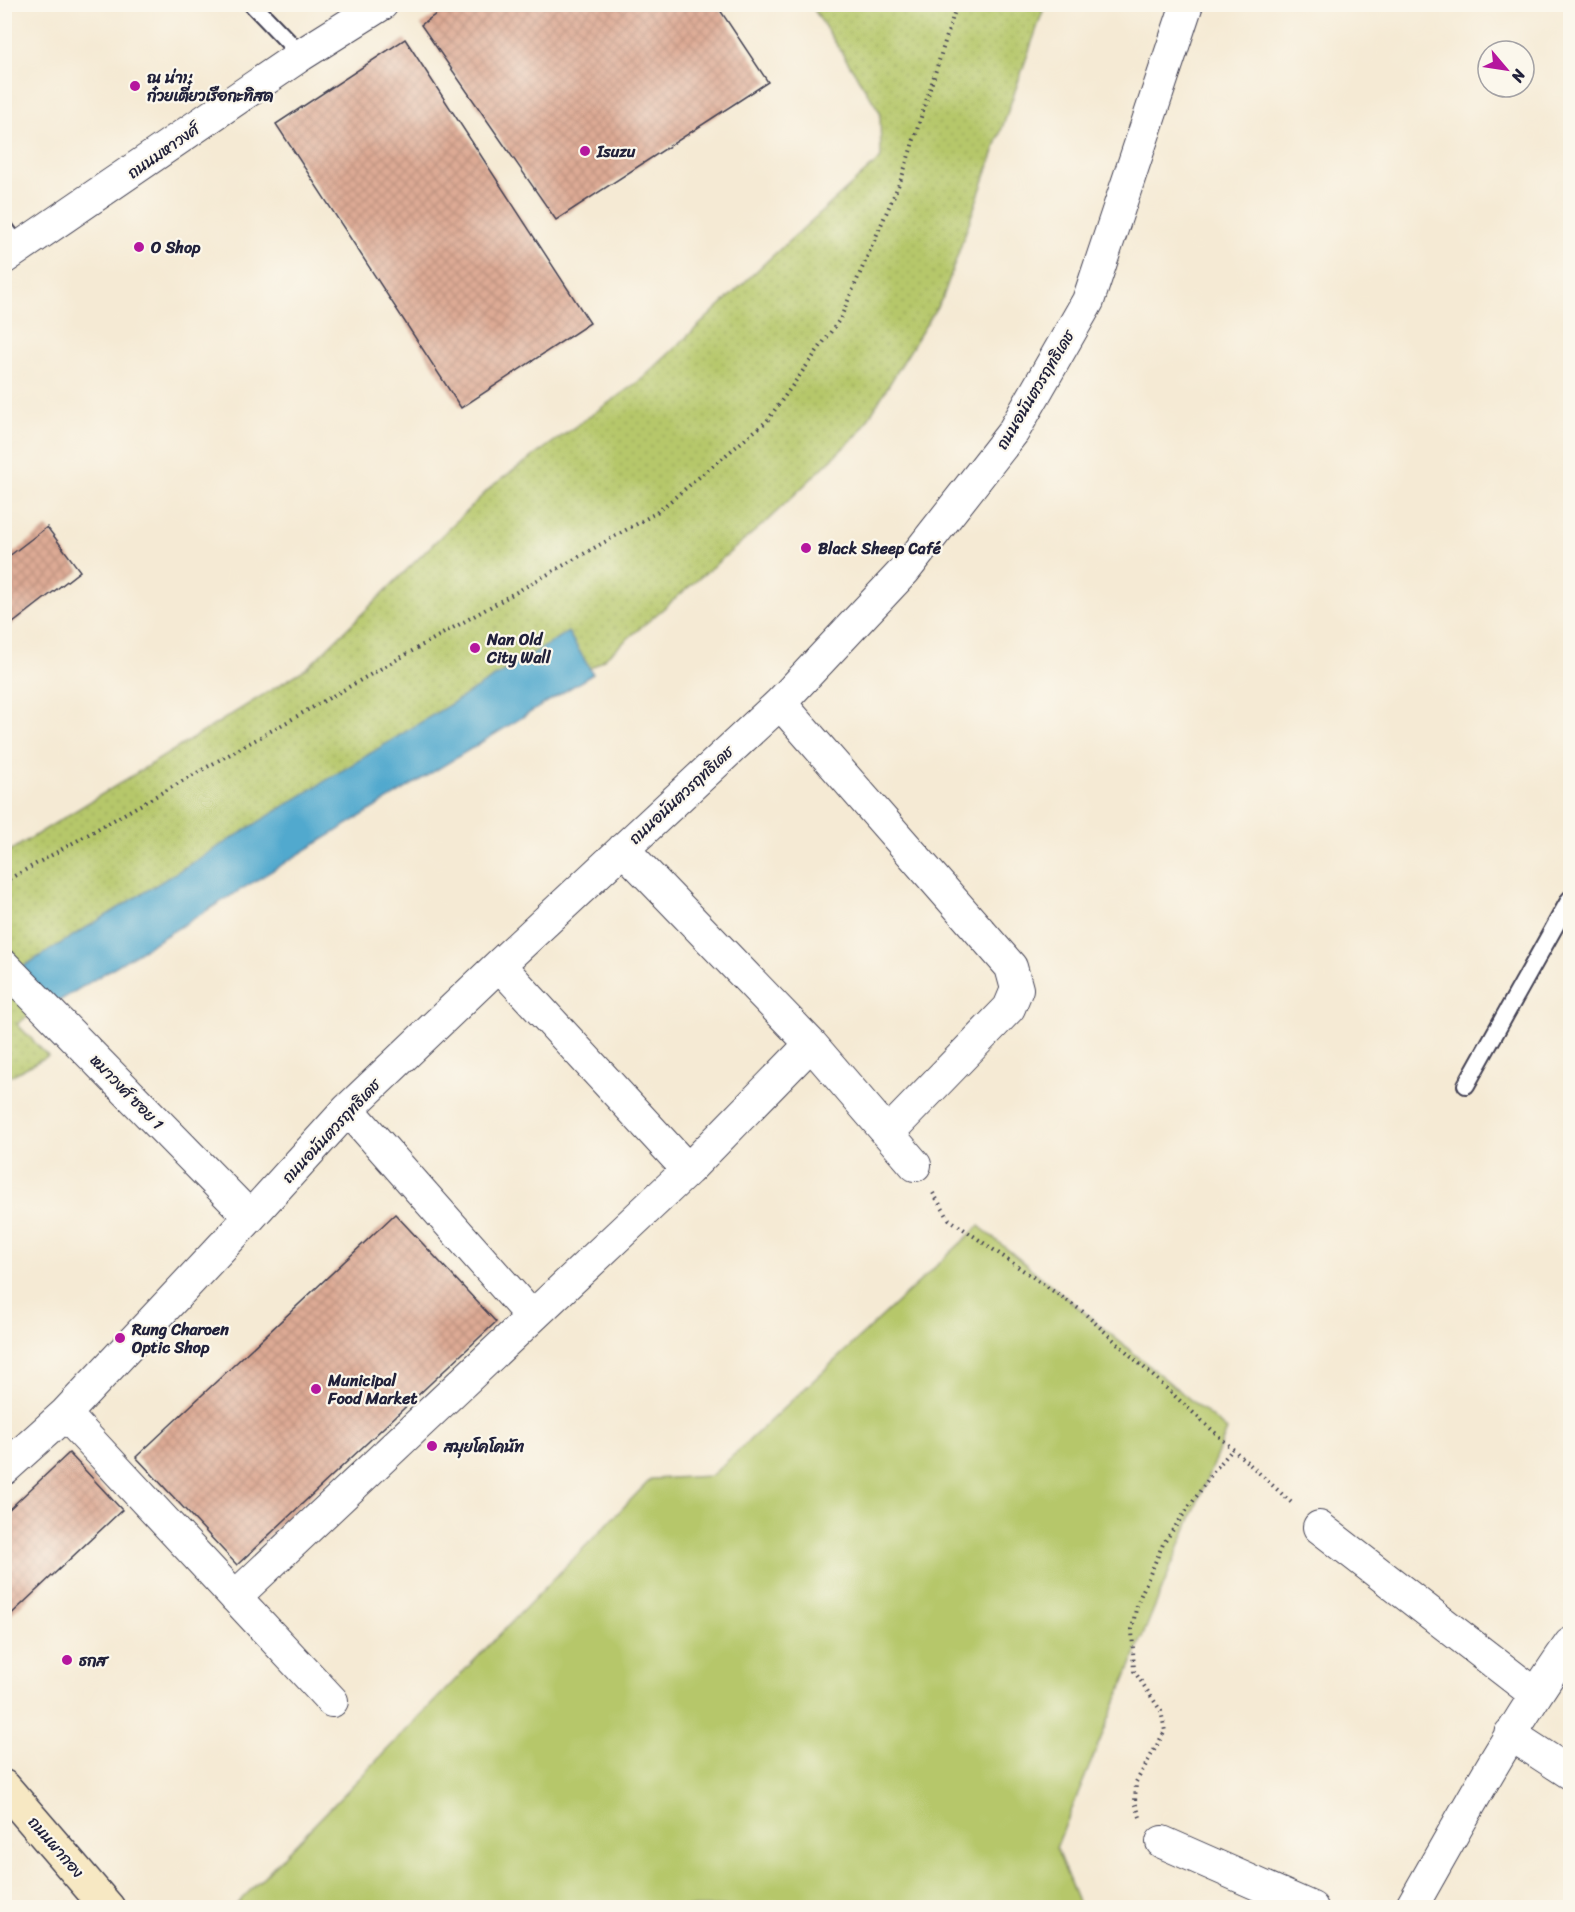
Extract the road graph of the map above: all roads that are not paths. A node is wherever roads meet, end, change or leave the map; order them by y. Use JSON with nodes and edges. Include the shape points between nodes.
{"nodes":[{"id":1,"x":252,"y":4,"type":"edge"},
{"id":2,"x":382,"y":4,"type":"edge"},
{"id":3,"x":1187,"y":4,"type":"edge"},
{"id":4,"x":301,"y":55,"type":"junction"},
{"id":5,"x":10,"y":245,"type":"edge"},
{"id":6,"x":780,"y":703,"type":"junction"},
{"id":7,"x":622,"y":849,"type":"junction"},
{"id":8,"x":1570,"y":899,"type":"edge"},
{"id":9,"x":499,"y":965,"type":"junction"},
{"id":10,"x":4,"y":966,"type":"edge"},
{"id":11,"x":811,"y":1044,"type":"junction"},
{"id":12,"x":1466,"y":1085,"type":"dead end"},
{"id":13,"x":348,"y":1109,"type":"junction"},
{"id":14,"x":888,"y":1133,"type":"junction"},
{"id":15,"x":915,"y":1165,"type":"road end"},
{"id":16,"x":688,"y":1170,"type":"junction"},
{"id":17,"x":250,"y":1217,"type":"junction"},
{"id":18,"x":531,"y":1316,"type":"junction"},
{"id":19,"x":65,"y":1414,"type":"junction"},
{"id":20,"x":4,"y":1469,"type":"edge"},
{"id":21,"x":1319,"y":1527,"type":"road end"},
{"id":22,"x":235,"y":1598,"type":"junction"},
{"id":23,"x":1570,"y":1644,"type":"edge"},
{"id":24,"x":1535,"y":1694,"type":"junction"},
{"id":25,"x":332,"y":1701,"type":"dead end"},
{"id":26,"x":1510,"y":1734,"type":"junction"},
{"id":27,"x":1570,"y":1773,"type":"edge"},
{"id":28,"x":4,"y":1786,"type":"edge"},
{"id":29,"x":1162,"y":1842,"type":"road end"},
{"id":30,"x":108,"y":1908,"type":"edge"},
{"id":31,"x":1312,"y":1908,"type":"edge"},
{"id":32,"x":1411,"y":1908,"type":"edge"}],
"edges":[{"from":1,"to":4,"type":"lane"},
{"from":2,"to":4,"type":"street","name":"ถนนมหาวงศ์"},
{"from":3,"to":6,"type":"street","name":"ถนนอนันตวรฤทธิเดช","via":[[1088,301],[1013,432],[905,570]]},
{"from":4,"to":5,"type":"street","name":"ถนนมหาวงศ์"},
{"from":6,"to":7,"type":"street","name":"ถนนอนันตวรฤทธิเดช"},
{"from":6,"to":14,"type":"street","via":[[1011,967],[1017,989],[1009,1008]]},
{"from":7,"to":9,"type":"street","name":"ถนนอนันตวรฤทธิเดช"},
{"from":7,"to":11,"type":"street"},
{"from":8,"to":12,"type":"lane"},
{"from":9,"to":13,"type":"street","name":"ถนนอนันตวรฤทธิเดช"},
{"from":9,"to":16,"type":"street"},
{"from":10,"to":17,"type":"street","name":"หมาวงศ์ ซอย 1"},
{"from":11,"to":14,"type":"street"},
{"from":11,"to":16,"type":"street"},
{"from":13,"to":17,"type":"street","name":"ถนนอนันตวรฤทธิเดช"},
{"from":13,"to":18,"type":"street"},
{"from":14,"to":15,"type":"street"},
{"from":16,"to":18,"type":"street"},
{"from":17,"to":19,"type":"street","name":"ถนนอนันตวรฤทธิเดช"},
{"from":18,"to":22,"type":"street"},
{"from":19,"to":20,"type":"street","name":"ถนนอนันตวรฤทธิเดช"},
{"from":19,"to":22,"type":"street"},
{"from":21,"to":24,"type":"street"},
{"from":22,"to":25,"type":"street"},
{"from":23,"to":24,"type":"street"},
{"from":24,"to":26,"type":"street"},
{"from":26,"to":27,"type":"street"},
{"from":26,"to":32,"type":"street"},
{"from":28,"to":30,"type":"main road","name":"ถนนผากอง"},
{"from":29,"to":31,"type":"street"}]}
